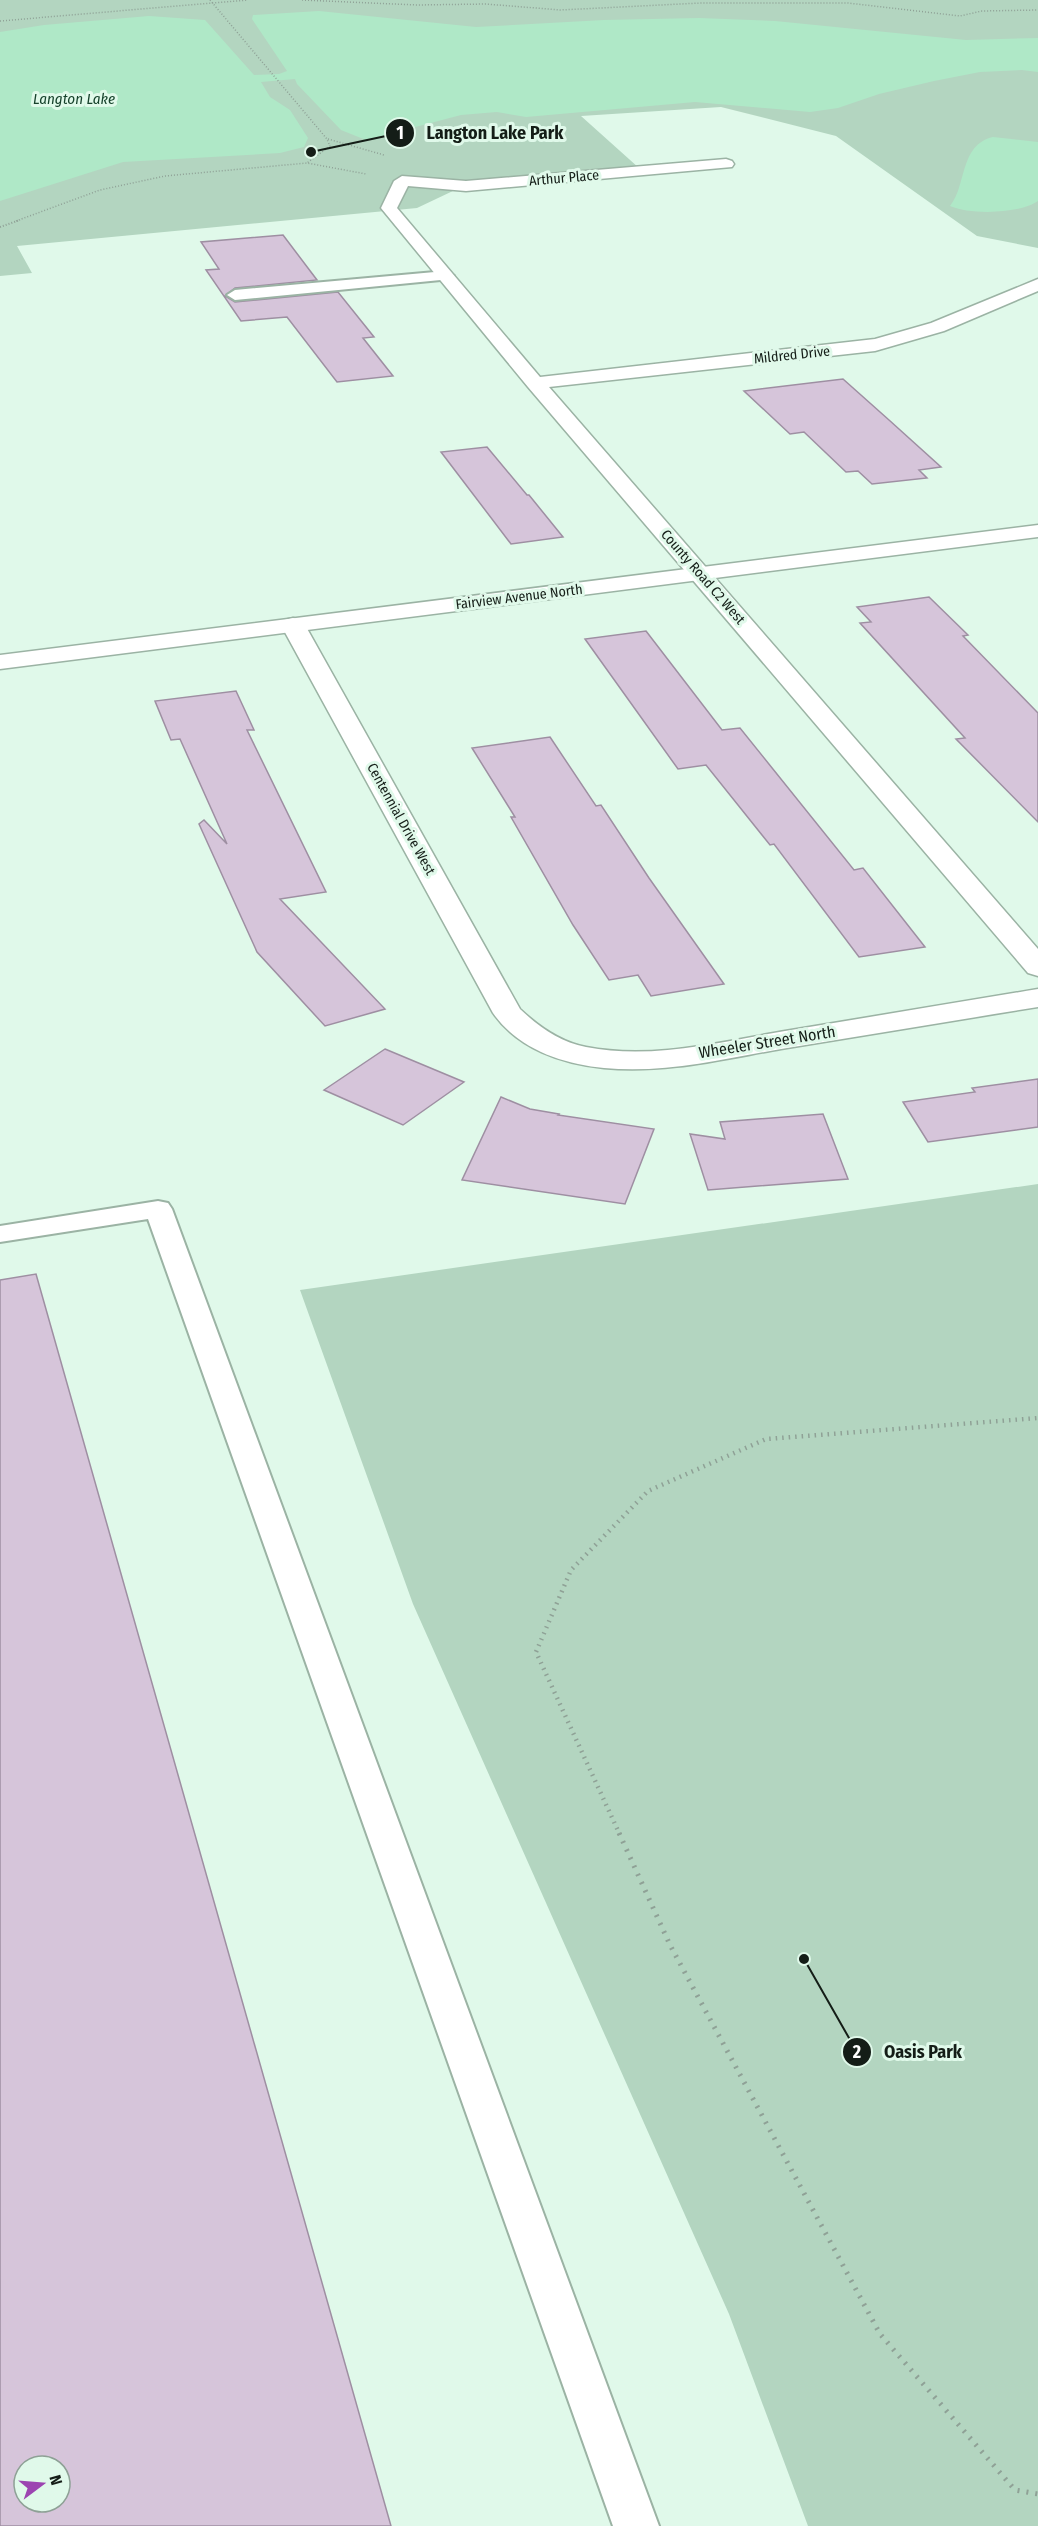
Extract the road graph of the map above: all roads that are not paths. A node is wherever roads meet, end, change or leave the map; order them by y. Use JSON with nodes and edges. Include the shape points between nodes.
{"nodes":[{"id":1,"x":726,"y":164,"type":"dead end"},
{"id":2,"x":402,"y":181,"type":"joint"},
{"id":3,"x":446,"y":276,"type":"junction"},
{"id":4,"x":1038,"y":284,"type":"edge"},
{"id":5,"x":235,"y":295,"type":"dead end"},
{"id":6,"x":535,"y":383,"type":"junction"},
{"id":7,"x":1038,"y":531,"type":"edge"},
{"id":8,"x":700,"y":574,"type":"junction"},
{"id":9,"x":293,"y":625,"type":"junction"},
{"id":10,"x":0,"y":662,"type":"edge"},
{"id":11,"x":1038,"y":967,"type":"edge"},
{"id":12,"x":1038,"y":998,"type":"edge"},
{"id":13,"x":508,"y":1013,"type":"joint"},
{"id":14,"x":0,"y":1234,"type":"edge"},
{"id":15,"x":636,"y":2526,"type":"edge"}],
"edges":[{"from":1,"to":2,"type":"street","name":"Arthur Place","via":[[466,186]]},
{"from":2,"to":3,"type":"street","name":"County Road C2 West","via":[[389,208]]},
{"from":3,"to":5,"type":"lane"},
{"from":3,"to":6,"type":"street","name":"County Road C2 West"},
{"from":4,"to":6,"type":"street","name":"Mildred Drive","via":[[945,326],[874,345]]},
{"from":6,"to":8,"type":"street","name":"County Road C2 West"},
{"from":7,"to":8,"type":"street","name":"Fairview Avenue North"},
{"from":8,"to":9,"type":"street","name":"Fairview Avenue North"},
{"from":8,"to":11,"type":"street","name":"County Road C2 West"},
{"from":9,"to":10,"type":"street","name":"Fairview Avenue North"},
{"from":9,"to":13,"type":"street","name":"Centennial Drive West"},
{"from":12,"to":13,"type":"street","name":"Wheeler Street North","via":[[632,1062],[562,1051],[536,1039]]},
{"from":14,"to":15,"type":"lane","via":[[158,1209]]}]}
